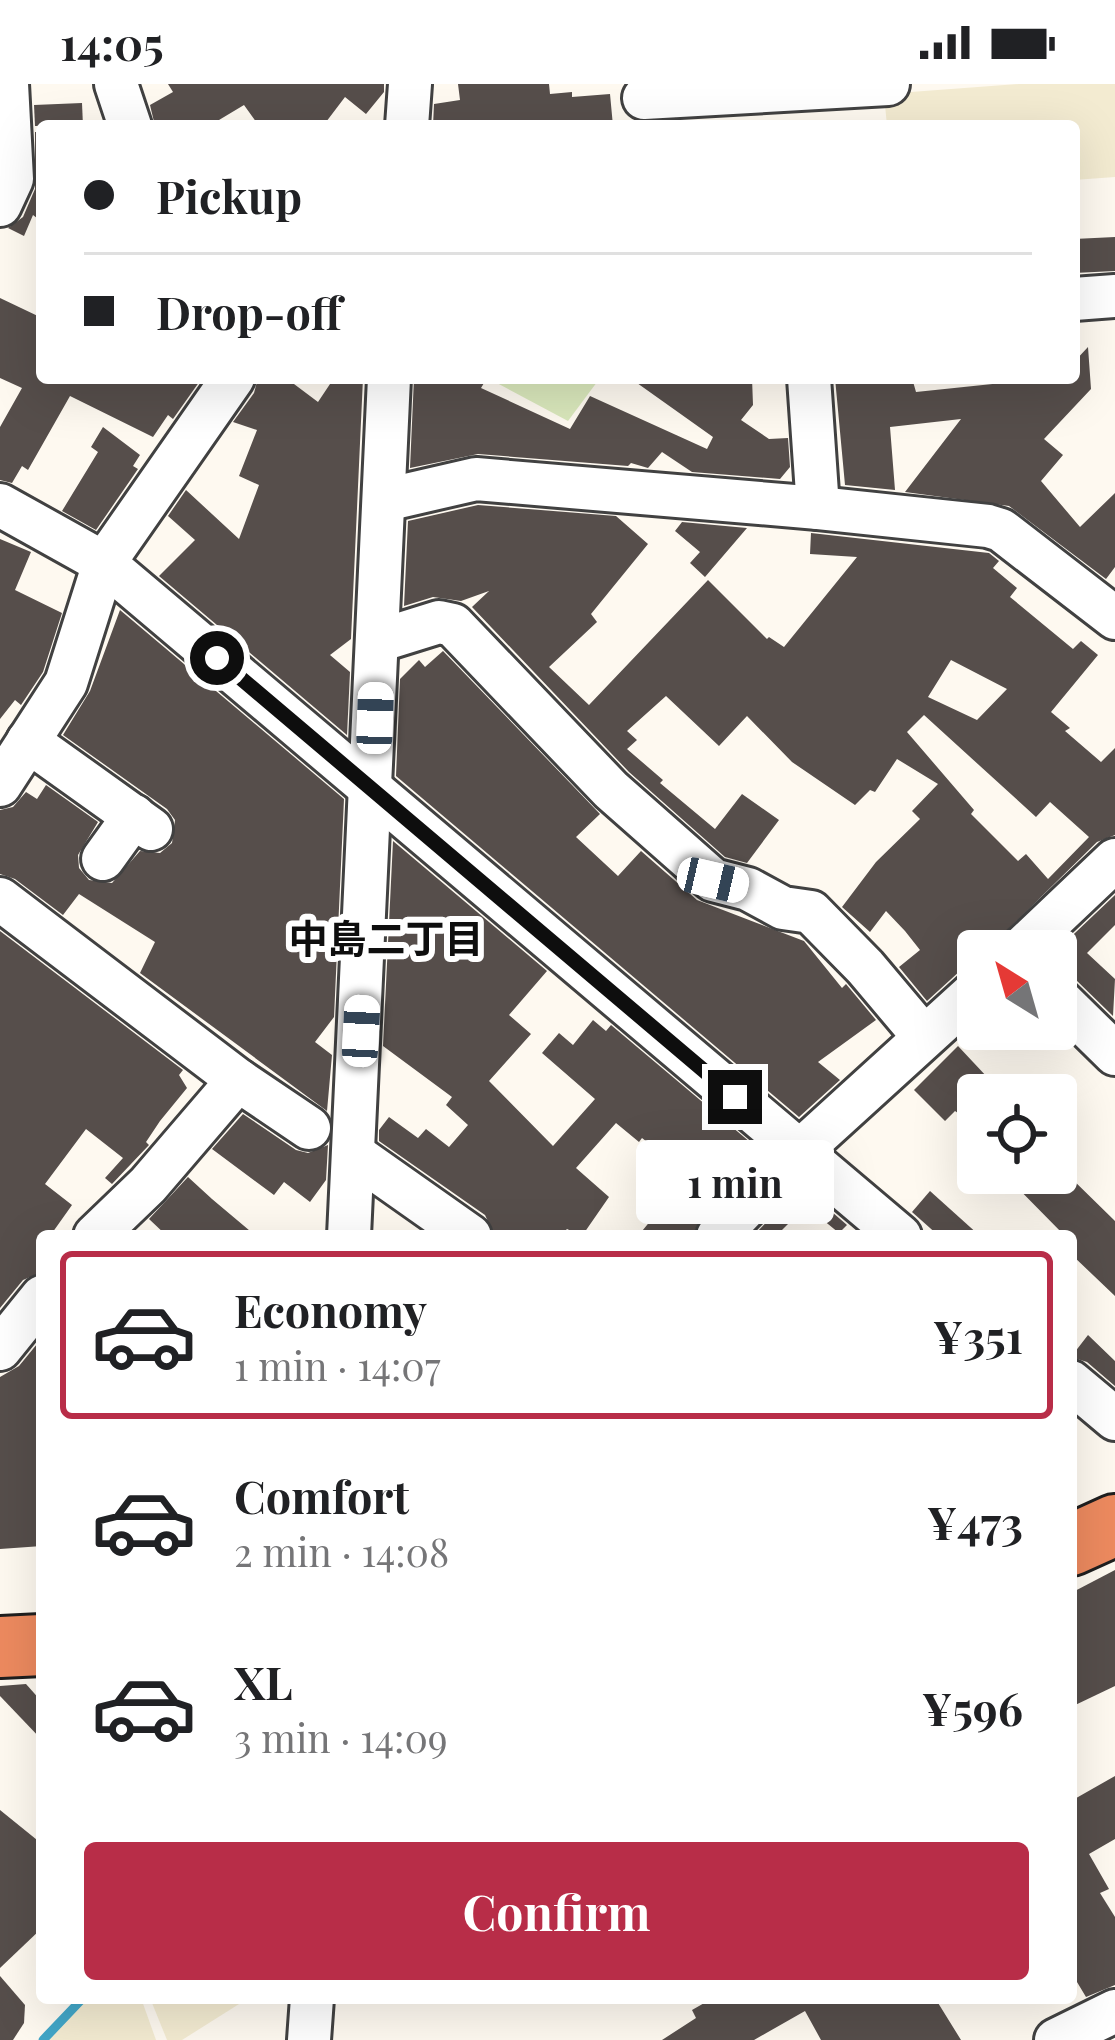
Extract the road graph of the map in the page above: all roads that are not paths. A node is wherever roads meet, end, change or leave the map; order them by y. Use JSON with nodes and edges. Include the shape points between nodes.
{"nodes":[{"id":1,"x":7,"y":84,"type":"edge"},
{"id":2,"x":116,"y":84,"type":"edge"},
{"id":3,"x":410,"y":84,"type":"edge"},
{"id":4,"x":888,"y":84,"type":"edge"},
{"id":5,"x":644,"y":103,"type":"edge"},
{"id":6,"x":128,"y":120,"type":"edge"},
{"id":7,"x":407,"y":120,"type":"edge"},
{"id":8,"x":0,"y":205,"type":"edge"},
{"id":9,"x":1115,"y":296,"type":"edge"},
{"id":10,"x":1080,"y":299,"type":"edge"},
{"id":11,"x":228,"y":384,"type":"edge"},
{"id":12,"x":389,"y":384,"type":"edge"},
{"id":13,"x":809,"y":384,"type":"edge"},
{"id":14,"x":385,"y":500,"type":"junction"},
{"id":15,"x":0,"y":506,"type":"edge"},
{"id":16,"x":818,"y":508,"type":"junction"},
{"id":17,"x":104,"y":563,"type":"junction"},
{"id":18,"x":1115,"y":618,"type":"edge"},
{"id":19,"x":378,"y":641,"type":"junction"},
{"id":20,"x":28,"y":741,"type":"junction"},
{"id":21,"x":0,"y":785,"type":"edge"},
{"id":22,"x":372,"y":791,"type":"junction"},
{"id":23,"x":103,"y":859,"type":"dead end"},
{"id":24,"x":1115,"y":860,"type":"edge"},
{"id":25,"x":0,"y":899,"type":"edge"},
{"id":26,"x":1041,"y":930,"type":"edge"},
{"id":27,"x":957,"y":1007,"type":"edge"},
{"id":28,"x":1077,"y":1017,"type":"edge"},
{"id":29,"x":924,"y":1037,"type":"junction"},
{"id":30,"x":1115,"y":1054,"type":"edge"},
{"id":31,"x":238,"y":1080,"type":"junction"},
{"id":32,"x":309,"y":1128,"type":"dead end"},
{"id":33,"x":800,"y":1151,"type":"junction"},
{"id":34,"x":355,"y":1154,"type":"junction"},
{"id":35,"x":100,"y":1230,"type":"edge"},
{"id":36,"x":350,"y":1230,"type":"edge"},
{"id":37,"x":462,"y":1230,"type":"edge"},
{"id":38,"x":724,"y":1230,"type":"edge"},
{"id":39,"x":893,"y":1230,"type":"edge"},
{"id":40,"x":36,"y":1304,"type":"edge"},
{"id":41,"x":0,"y":1349,"type":"edge"},
{"id":42,"x":1077,"y":1387,"type":"edge"},
{"id":43,"x":1115,"y":1419,"type":"edge"},
{"id":44,"x":1115,"y":1525,"type":"edge"},
{"id":45,"x":1077,"y":1542,"type":"edge"},
{"id":46,"x":36,"y":1645,"type":"edge"},
{"id":47,"x":0,"y":1647,"type":"edge"},
{"id":48,"x":312,"y":2004,"type":"edge"},
{"id":49,"x":1115,"y":2011,"type":"edge"},
{"id":50,"x":310,"y":2040,"type":"edge"},
{"id":51,"x":1056,"y":2040,"type":"edge"}],
"edges":[{"from":1,"to":8,"type":"street","via":[[12,179]]},
{"from":2,"to":6,"type":"street"},
{"from":3,"to":7,"type":"street"},
{"from":4,"to":5,"type":"street"},
{"from":9,"to":10,"type":"street"},
{"from":11,"to":17,"type":"street"},
{"from":12,"to":14,"type":"street"},
{"from":13,"to":16,"type":"street"},
{"from":14,"to":16,"type":"street","via":[[476,479]]},
{"from":14,"to":19,"type":"street"},
{"from":15,"to":17,"type":"street"},
{"from":16,"to":18,"type":"street","via":[[1001,530]]},
{"from":17,"to":20,"type":"street","via":[[66,683]]},
{"from":17,"to":22,"type":"street"},
{"from":19,"to":22,"type":"street"},
{"from":19,"to":29,"type":"street","via":[[453,625],[611,790],[713,880],[811,912]]},
{"from":20,"to":21,"type":"street"},
{"from":20,"to":23,"type":"street","via":[[142,822]]},
{"from":22,"to":33,"type":"street"},
{"from":22,"to":34,"type":"street"},
{"from":24,"to":26,"type":"street"},
{"from":25,"to":31,"type":"street"},
{"from":27,"to":29,"type":"street"},
{"from":28,"to":30,"type":"street"},
{"from":29,"to":33,"type":"street"},
{"from":31,"to":32,"type":"street"},
{"from":31,"to":35,"type":"street"},
{"from":33,"to":38,"type":"street"},
{"from":33,"to":39,"type":"street"},
{"from":34,"to":36,"type":"street"},
{"from":34,"to":37,"type":"street"},
{"from":40,"to":41,"type":"street"},
{"from":42,"to":43,"type":"street"},
{"from":44,"to":45,"type":"highway"},
{"from":46,"to":47,"type":"highway"},
{"from":48,"to":50,"type":"street"},
{"from":49,"to":51,"type":"street"}]}
